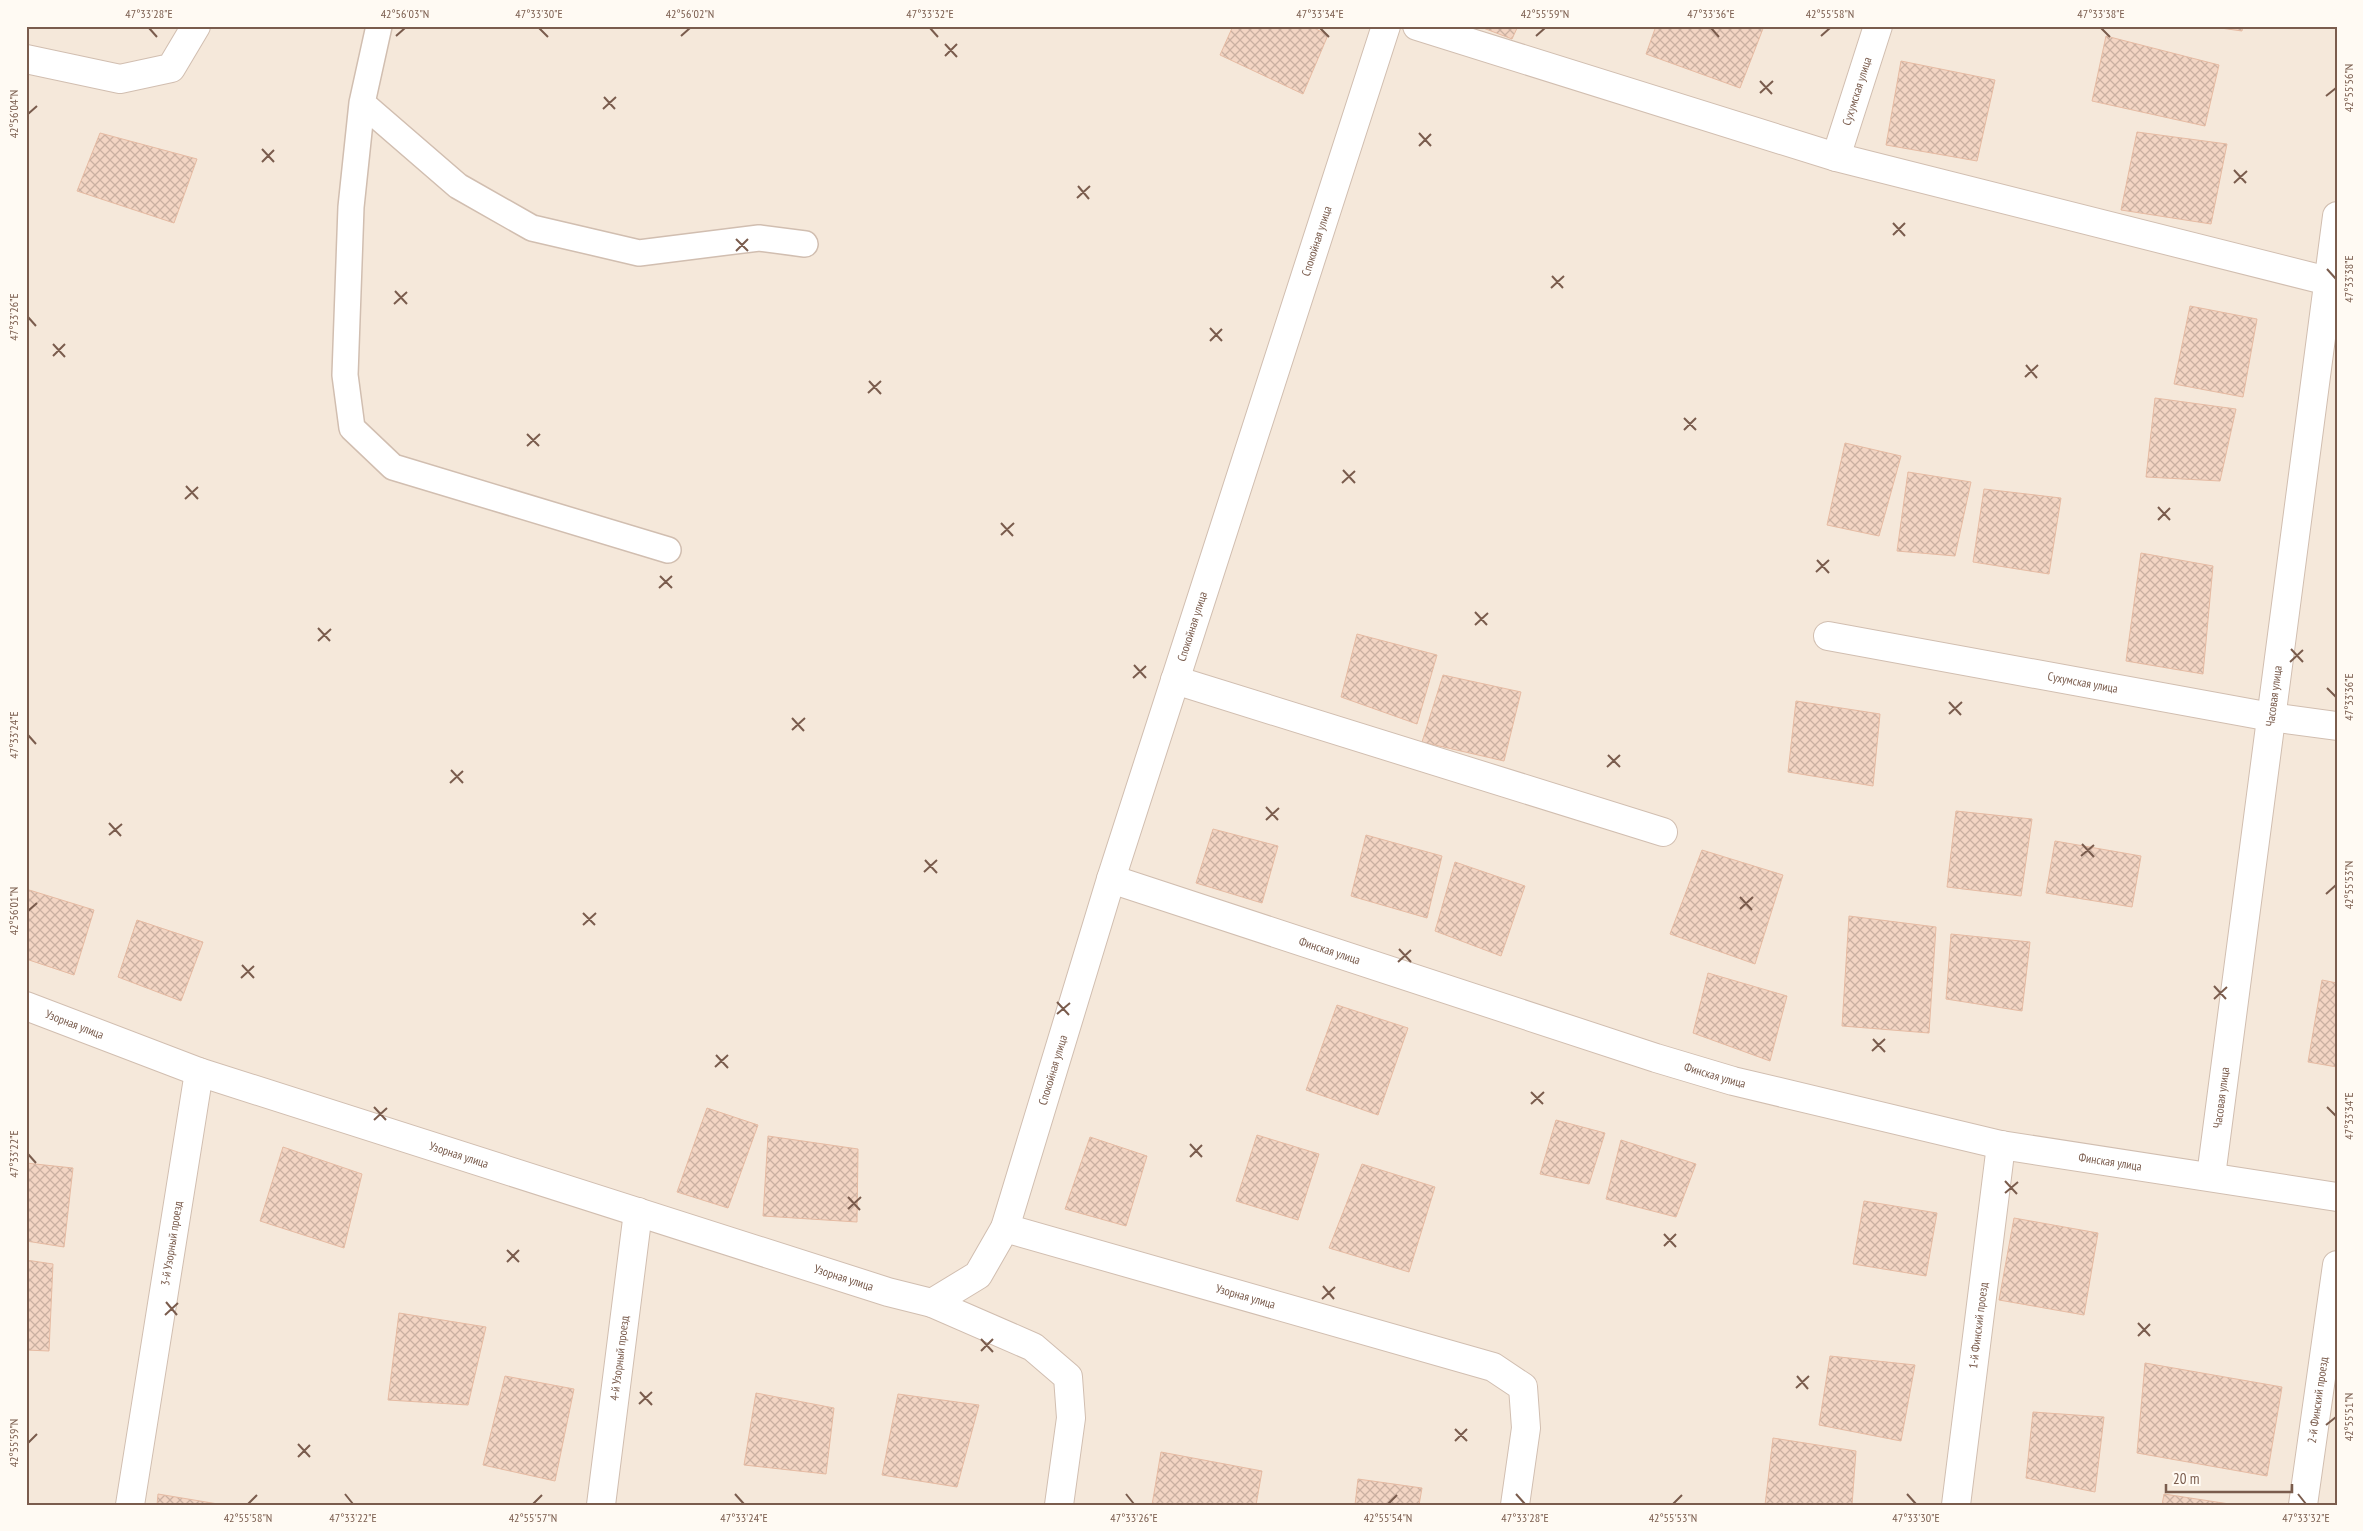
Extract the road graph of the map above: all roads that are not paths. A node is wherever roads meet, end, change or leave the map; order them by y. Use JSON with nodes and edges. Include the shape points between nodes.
{"nodes":[{"id":1,"x":196,"y":26,"type":"edge"},
{"id":2,"x":379,"y":26,"type":"edge"},
{"id":3,"x":1386,"y":26,"type":"edge"},
{"id":4,"x":1417,"y":26,"type":"edge"},
{"id":5,"x":1878,"y":26,"type":"edge"},
{"id":6,"x":26,"y":59,"type":"edge"},
{"id":7,"x":362,"y":104,"type":"junction"},
{"id":8,"x":1836,"y":157,"type":"junction"},
{"id":9,"x":2337,"y":216,"type":"edge"},
{"id":10,"x":805,"y":244,"type":"dead end"},
{"id":11,"x":2328,"y":281,"type":"junction"},
{"id":12,"x":668,"y":550,"type":"dead end"},
{"id":13,"x":1828,"y":636,"type":"dead end"},
{"id":14,"x":1175,"y":680,"type":"junction"},
{"id":15,"x":2271,"y":717,"type":"junction"},
{"id":16,"x":2337,"y":726,"type":"edge"},
{"id":17,"x":1663,"y":832,"type":"dead end"},
{"id":18,"x":1111,"y":879,"type":"junction"},
{"id":19,"x":26,"y":1006,"type":"edge"},
{"id":20,"x":198,"y":1072,"type":"junction"},
{"id":21,"x":2001,"y":1145,"type":"junction"},
{"id":22,"x":2211,"y":1176,"type":"junction"},
{"id":23,"x":2337,"y":1197,"type":"edge"},
{"id":24,"x":638,"y":1212,"type":"junction"},
{"id":25,"x":1005,"y":1228,"type":"junction"},
{"id":26,"x":2337,"y":1264,"type":"edge"},
{"id":27,"x":932,"y":1303,"type":"junction"},
{"id":28,"x":130,"y":1505,"type":"edge"},
{"id":29,"x":601,"y":1505,"type":"edge"},
{"id":30,"x":1059,"y":1505,"type":"edge"},
{"id":31,"x":1515,"y":1505,"type":"edge"},
{"id":32,"x":1956,"y":1505,"type":"edge"},
{"id":33,"x":2303,"y":1505,"type":"edge"}],
"edges":[{"from":1,"to":6,"type":"street","via":[[170,68],[120,79]]},
{"from":2,"to":7,"type":"lane"},
{"from":3,"to":14,"type":"street","name":"Спокойная улица"},
{"from":4,"to":8,"type":"street"},
{"from":5,"to":8,"type":"street","name":"Сухумская улица"},
{"from":7,"to":10,"type":"lane","via":[[458,186],[532,228],[638,253],[759,238]]},
{"from":7,"to":12,"type":"lane","via":[[351,207],[345,365],[352,428],[393,466]]},
{"from":8,"to":11,"type":"street"},
{"from":9,"to":11,"type":"street","name":"Часовая улица"},
{"from":11,"to":15,"type":"street","name":"Часовая улица"},
{"from":13,"to":15,"type":"street","name":"Сухумская улица"},
{"from":14,"to":17,"type":"street"},
{"from":14,"to":18,"type":"street","name":"Спокойная улица"},
{"from":15,"to":16,"type":"street","name":"Сухумская улица"},
{"from":15,"to":22,"type":"street","name":"Часовая улица"},
{"from":18,"to":21,"type":"street","name":"Финская улица","via":[[1733,1081]]},
{"from":18,"to":25,"type":"street","name":"Спокойная улица"},
{"from":19,"to":20,"type":"street","name":"Узорная улица"},
{"from":20,"to":24,"type":"street","name":"Узорная улица"},
{"from":20,"to":28,"type":"street","name":"3-й Узорный проезд"},
{"from":21,"to":22,"type":"street","name":"Финская улица"},
{"from":21,"to":32,"type":"street","name":"1-й Финский проезд"},
{"from":22,"to":23,"type":"street","name":"Финская улица"},
{"from":24,"to":27,"type":"street","name":"Узорная улица","via":[[888,1292]]},
{"from":24,"to":29,"type":"street","name":"4-й Узорный проезд"},
{"from":25,"to":27,"type":"street","via":[[978,1275]]},
{"from":25,"to":31,"type":"street","name":"Узорная улица","via":[[1494,1367],[1523,1387],[1526,1428]]},
{"from":26,"to":33,"type":"street","name":"2-й Финский проезд"},
{"from":27,"to":30,"type":"street","via":[[1033,1347],[1068,1377],[1071,1418]]}]}
